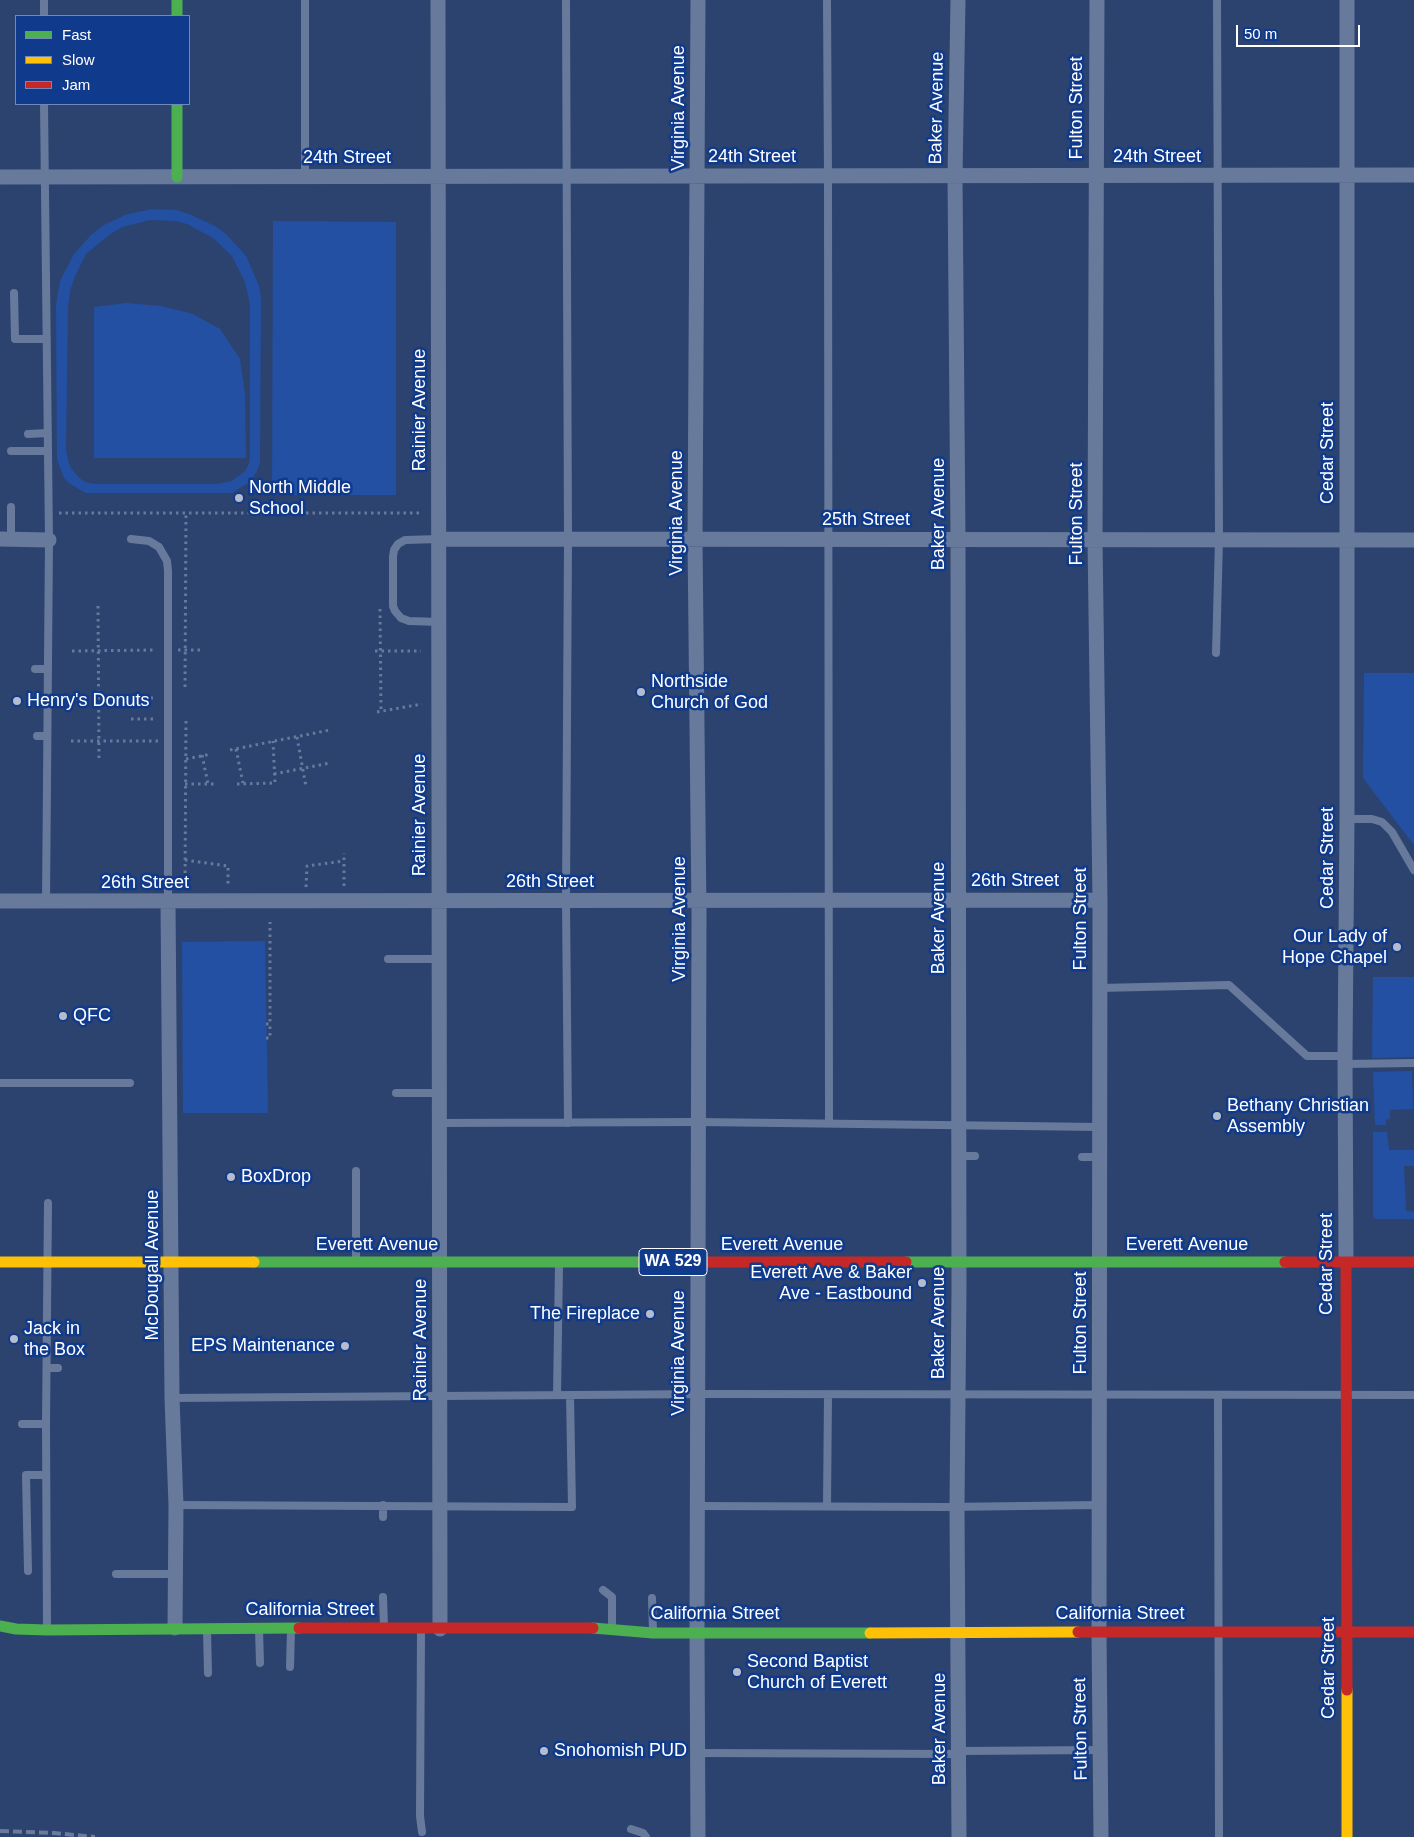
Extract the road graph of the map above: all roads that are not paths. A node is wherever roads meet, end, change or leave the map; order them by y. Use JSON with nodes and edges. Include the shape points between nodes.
{"nodes":[{"id":1,"x":44,"y":0,"type":"edge"},
{"id":2,"x":177,"y":0,"type":"edge"},
{"id":3,"x":305,"y":0,"type":"edge"},
{"id":4,"x":438,"y":0,"type":"edge"},
{"id":5,"x":566,"y":0,"type":"edge"},
{"id":6,"x":698,"y":0,"type":"edge"},
{"id":7,"x":827,"y":0,"type":"edge"},
{"id":8,"x":958,"y":0,"type":"edge"},
{"id":9,"x":1097,"y":0,"type":"edge"},
{"id":10,"x":1217,"y":0,"type":"edge"},
{"id":11,"x":1347,"y":0,"type":"edge"},
{"id":12,"x":44,"y":15,"type":"edge"},
{"id":13,"x":177,"y":15,"type":"edge"},
{"id":14,"x":44,"y":105,"type":"edge"},
{"id":15,"x":177,"y":105,"type":"edge"},
{"id":16,"x":1414,"y":175,"type":"edge"},
{"id":17,"x":566,"y":176,"type":"junction"},
{"id":18,"x":697,"y":176,"type":"junction"},
{"id":19,"x":828,"y":176,"type":"junction"},
{"id":20,"x":955,"y":176,"type":"junction"},
{"id":21,"x":1095,"y":176,"type":"junction"},
{"id":22,"x":1218,"y":176,"type":"junction"},
{"id":23,"x":1348,"y":176,"type":"junction"},
{"id":24,"x":0,"y":177,"type":"edge"},
{"id":25,"x":44,"y":177,"type":"junction"},
{"id":26,"x":177,"y":177,"type":"junction"},
{"id":27,"x":305,"y":177,"type":"junction"},
{"id":28,"x":438,"y":177,"type":"junction"},
{"id":29,"x":14,"y":293,"type":"dead end"},
{"id":30,"x":46,"y":340,"type":"junction"},
{"id":31,"x":28,"y":434,"type":"dead end"},
{"id":32,"x":48,"y":434,"type":"junction"},
{"id":33,"x":11,"y":451,"type":"dead end"},
{"id":34,"x":48,"y":451,"type":"junction"},
{"id":35,"x":11,"y":507,"type":"dead end"},
{"id":36,"x":6,"y":539,"type":"edge"},
{"id":37,"x":131,"y":539,"type":"dead end"},
{"id":38,"x":439,"y":539,"type":"junction"},
{"id":39,"x":828,"y":539,"type":"junction"},
{"id":40,"x":958,"y":539,"type":"junction"},
{"id":41,"x":49,"y":540,"type":"junction"},
{"id":42,"x":568,"y":540,"type":"junction"},
{"id":43,"x":695,"y":540,"type":"junction"},
{"id":44,"x":1095,"y":540,"type":"junction"},
{"id":45,"x":1219,"y":540,"type":"junction"},
{"id":46,"x":1347,"y":540,"type":"junction"},
{"id":47,"x":1414,"y":540,"type":"edge"},
{"id":48,"x":439,"y":622,"type":"junction"},
{"id":49,"x":1216,"y":653,"type":"dead end"},
{"id":50,"x":35,"y":669,"type":"dead end"},
{"id":51,"x":48,"y":669,"type":"junction"},
{"id":52,"x":37,"y":736,"type":"dead end"},
{"id":53,"x":48,"y":736,"type":"junction"},
{"id":54,"x":1347,"y":819,"type":"junction"},
{"id":55,"x":1414,"y":870,"type":"edge"},
{"id":56,"x":699,"y":900,"type":"junction"},
{"id":57,"x":828,"y":900,"type":"junction"},
{"id":58,"x":958,"y":900,"type":"junction"},
{"id":59,"x":1100,"y":900,"type":"junction"},
{"id":60,"x":0,"y":901,"type":"edge"},
{"id":61,"x":168,"y":901,"type":"junction"},
{"id":62,"x":439,"y":901,"type":"junction"},
{"id":63,"x":566,"y":901,"type":"junction"},
{"id":64,"x":46,"y":902,"type":"junction"},
{"id":65,"x":388,"y":959,"type":"dead end"},
{"id":66,"x":439,"y":960,"type":"junction"},
{"id":67,"x":1100,"y":988,"type":"junction"},
{"id":68,"x":1345,"y":1060,"type":"junction"},
{"id":69,"x":1414,"y":1063,"type":"edge"},
{"id":70,"x":0,"y":1083,"type":"edge"},
{"id":71,"x":130,"y":1083,"type":"dead end"},
{"id":72,"x":439,"y":1093,"type":"junction"},
{"id":73,"x":396,"y":1094,"type":"dead end"},
{"id":74,"x":699,"y":1122,"type":"junction"},
{"id":75,"x":439,"y":1123,"type":"junction"},
{"id":76,"x":568,"y":1123,"type":"junction"},
{"id":77,"x":829,"y":1123,"type":"junction"},
{"id":78,"x":958,"y":1125,"type":"junction"},
{"id":79,"x":1100,"y":1127,"type":"junction"},
{"id":80,"x":958,"y":1156,"type":"junction"},
{"id":81,"x":975,"y":1156,"type":"dead end"},
{"id":82,"x":1082,"y":1157,"type":"dead end"},
{"id":83,"x":1100,"y":1157,"type":"junction"},
{"id":84,"x":356,"y":1171,"type":"dead end"},
{"id":85,"x":48,"y":1203,"type":"dead end"},
{"id":86,"x":0,"y":1262,"type":"edge"},
{"id":87,"x":48,"y":1262,"type":"junction"},
{"id":88,"x":171,"y":1262,"type":"junction"},
{"id":89,"x":356,"y":1262,"type":"junction"},
{"id":90,"x":439,"y":1262,"type":"junction"},
{"id":91,"x":559,"y":1262,"type":"junction"},
{"id":92,"x":699,"y":1262,"type":"junction"},
{"id":93,"x":959,"y":1262,"type":"junction"},
{"id":94,"x":1100,"y":1262,"type":"junction"},
{"id":95,"x":1346,"y":1262,"type":"junction"},
{"id":96,"x":1414,"y":1262,"type":"edge"},
{"id":97,"x":47,"y":1368,"type":"junction"},
{"id":98,"x":58,"y":1368,"type":"dead end"},
{"id":99,"x":557,"y":1395,"type":"junction"},
{"id":100,"x":570,"y":1395,"type":"junction"},
{"id":101,"x":698,"y":1395,"type":"junction"},
{"id":102,"x":828,"y":1395,"type":"junction"},
{"id":103,"x":958,"y":1395,"type":"junction"},
{"id":104,"x":1100,"y":1395,"type":"junction"},
{"id":105,"x":1218,"y":1395,"type":"junction"},
{"id":106,"x":1346,"y":1395,"type":"junction"},
{"id":107,"x":1414,"y":1395,"type":"edge"},
{"id":108,"x":440,"y":1396,"type":"junction"},
{"id":109,"x":172,"y":1398,"type":"junction"},
{"id":110,"x":22,"y":1424,"type":"dead end"},
{"id":111,"x":46,"y":1424,"type":"junction"},
{"id":112,"x":46,"y":1475,"type":"junction"},
{"id":113,"x":1099,"y":1504,"type":"junction"},
{"id":114,"x":176,"y":1505,"type":"junction"},
{"id":115,"x":383,"y":1506,"type":"junction"},
{"id":116,"x":440,"y":1506,"type":"junction"},
{"id":117,"x":697,"y":1506,"type":"junction"},
{"id":118,"x":827,"y":1506,"type":"junction"},
{"id":119,"x":957,"y":1507,"type":"junction"},
{"id":120,"x":383,"y":1516,"type":"dead end"},
{"id":121,"x":28,"y":1571,"type":"dead end"},
{"id":122,"x":116,"y":1574,"type":"dead end"},
{"id":123,"x":175,"y":1574,"type":"junction"},
{"id":124,"x":603,"y":1590,"type":"dead end"},
{"id":125,"x":383,"y":1597,"type":"dead end"},
{"id":126,"x":652,"y":1598,"type":"dead end"},
{"id":127,"x":0,"y":1626,"type":"edge"},
{"id":128,"x":291,"y":1627,"type":"junction"},
{"id":129,"x":175,"y":1628,"type":"junction"},
{"id":130,"x":208,"y":1628,"type":"junction"},
{"id":131,"x":259,"y":1628,"type":"junction"},
{"id":132,"x":384,"y":1628,"type":"junction"},
{"id":133,"x":421,"y":1628,"type":"junction"},
{"id":134,"x":16,"y":1629,"type":"junction"},
{"id":135,"x":440,"y":1629,"type":"junction"},
{"id":136,"x":612,"y":1629,"type":"junction"},
{"id":137,"x":47,"y":1630,"type":"junction"},
{"id":138,"x":696,"y":1632,"type":"junction"},
{"id":139,"x":958,"y":1632,"type":"junction"},
{"id":140,"x":1099,"y":1632,"type":"junction"},
{"id":141,"x":1219,"y":1632,"type":"junction"},
{"id":142,"x":1348,"y":1632,"type":"junction"},
{"id":143,"x":1414,"y":1632,"type":"edge"},
{"id":144,"x":0,"y":1633,"type":"edge"},
{"id":145,"x":653,"y":1633,"type":"junction"},
{"id":146,"x":260,"y":1663,"type":"dead end"},
{"id":147,"x":290,"y":1667,"type":"dead end"},
{"id":148,"x":208,"y":1673,"type":"dead end"},
{"id":149,"x":1100,"y":1750,"type":"junction"},
{"id":150,"x":697,"y":1753,"type":"junction"},
{"id":151,"x":959,"y":1753,"type":"junction"},
{"id":152,"x":631,"y":1829,"type":"dead end"},
{"id":153,"x":422,"y":1832,"type":"dead end"},
{"id":154,"x":646,"y":1837,"type":"edge"},
{"id":155,"x":698,"y":1837,"type":"edge"},
{"id":156,"x":959,"y":1837,"type":"edge"},
{"id":157,"x":1101,"y":1837,"type":"edge"},
{"id":158,"x":1219,"y":1837,"type":"edge"},
{"id":159,"x":1348,"y":1837,"type":"edge"}],
"edges":[{"from":1,"to":12,"type":"lane"},
{"from":2,"to":13,"type":"street"},
{"from":3,"to":27,"type":"lane"},
{"from":4,"to":28,"type":"street","name":"Rainier Avenue"},
{"from":5,"to":17,"type":"lane"},
{"from":6,"to":18,"type":"street","name":"Virginia Avenue"},
{"from":7,"to":19,"type":"lane"},
{"from":8,"to":20,"type":"street","name":"Baker Avenue"},
{"from":9,"to":21,"type":"street","name":"Fulton Street"},
{"from":10,"to":22,"type":"lane"},
{"from":11,"to":23,"type":"street","name":"Cedar Street"},
{"from":14,"to":25,"type":"lane"},
{"from":15,"to":26,"type":"street"},
{"from":16,"to":23,"type":"street","name":"24th Street"},
{"from":17,"to":18,"type":"street","name":"24th Street"},
{"from":17,"to":28,"type":"street","name":"24th Street"},
{"from":17,"to":42,"type":"lane"},
{"from":18,"to":19,"type":"street","name":"24th Street"},
{"from":18,"to":43,"type":"street","name":"Virginia Avenue"},
{"from":19,"to":20,"type":"street","name":"24th Street"},
{"from":19,"to":39,"type":"lane"},
{"from":20,"to":21,"type":"street","name":"24th Street"},
{"from":20,"to":40,"type":"street","name":"Baker Avenue"},
{"from":21,"to":22,"type":"street","name":"24th Street"},
{"from":21,"to":44,"type":"street","name":"Fulton Street"},
{"from":22,"to":23,"type":"street","name":"24th Street"},
{"from":22,"to":45,"type":"lane"},
{"from":23,"to":46,"type":"street","name":"Cedar Street"},
{"from":24,"to":25,"type":"street","name":"24th Street"},
{"from":25,"to":26,"type":"street","name":"24th Street"},
{"from":25,"to":30,"type":"lane"},
{"from":26,"to":27,"type":"street","name":"24th Street"},
{"from":27,"to":28,"type":"street","name":"24th Street"},
{"from":28,"to":38,"type":"street","name":"Rainier Avenue"},
{"from":29,"to":30,"type":"lane","via":[[14,340]]},
{"from":30,"to":32,"type":"lane"},
{"from":31,"to":32,"type":"lane"},
{"from":32,"to":34,"type":"lane"},
{"from":33,"to":34,"type":"lane"},
{"from":34,"to":41,"type":"lane"},
{"from":35,"to":36,"type":"lane"},
{"from":36,"to":41,"type":"street"},
{"from":37,"to":61,"type":"lane","via":[[150,541],[167,561]]},
{"from":38,"to":42,"type":"street","name":"25th Street"},
{"from":38,"to":48,"type":"street","name":"Rainier Avenue"},
{"from":38,"to":48,"type":"lane","via":[[405,540],[398,544],[393,557],[395,611],[410,621]]},
{"from":39,"to":40,"type":"street","name":"25th Street"},
{"from":39,"to":43,"type":"street","name":"25th Street"},
{"from":39,"to":57,"type":"lane"},
{"from":40,"to":44,"type":"street","name":"25th Street"},
{"from":40,"to":58,"type":"street","name":"Baker Avenue"},
{"from":41,"to":51,"type":"lane"},
{"from":42,"to":43,"type":"street","name":"25th Street"},
{"from":42,"to":63,"type":"lane"},
{"from":43,"to":56,"type":"street","name":"Virginia Avenue"},
{"from":44,"to":45,"type":"street","name":"25th Street"},
{"from":44,"to":59,"type":"street","name":"Fulton Street"},
{"from":45,"to":46,"type":"street","name":"25th Street"},
{"from":45,"to":49,"type":"lane"},
{"from":46,"to":47,"type":"street","name":"25th Street"},
{"from":46,"to":54,"type":"street","name":"Cedar Street"},
{"from":48,"to":62,"type":"street","name":"Rainier Avenue"},
{"from":50,"to":51,"type":"lane"},
{"from":51,"to":53,"type":"lane"},
{"from":52,"to":53,"type":"lane"},
{"from":53,"to":64,"type":"lane"},
{"from":54,"to":55,"type":"lane","via":[[1382,822],[1392,832]]},
{"from":54,"to":68,"type":"street","name":"Cedar Street"},
{"from":56,"to":57,"type":"street","name":"26th Street"},
{"from":56,"to":63,"type":"street","name":"26th Street"},
{"from":56,"to":74,"type":"street","name":"Virginia Avenue"},
{"from":57,"to":58,"type":"street","name":"26th Street"},
{"from":57,"to":77,"type":"lane"},
{"from":58,"to":59,"type":"street","name":"26th Street"},
{"from":58,"to":78,"type":"street","name":"Baker Avenue"},
{"from":59,"to":67,"type":"street","name":"Fulton Street"},
{"from":60,"to":64,"type":"street","name":"26th Street"},
{"from":61,"to":62,"type":"street","name":"26th Street"},
{"from":61,"to":64,"type":"street","name":"26th Street"},
{"from":61,"to":88,"type":"street","name":"McDougall Avenue"},
{"from":62,"to":63,"type":"street","name":"26th Street"},
{"from":62,"to":66,"type":"street","name":"Rainier Avenue"},
{"from":63,"to":76,"type":"lane"},
{"from":65,"to":66,"type":"lane"},
{"from":66,"to":72,"type":"street","name":"Rainier Avenue"},
{"from":67,"to":68,"type":"lane","via":[[1229,986],[1308,1056]]},
{"from":67,"to":79,"type":"street","name":"Fulton Street"},
{"from":68,"to":69,"type":"lane"},
{"from":68,"to":95,"type":"street","name":"Cedar Street"},
{"from":70,"to":71,"type":"lane"},
{"from":72,"to":73,"type":"lane"},
{"from":72,"to":75,"type":"street","name":"Rainier Avenue"},
{"from":74,"to":76,"type":"lane"},
{"from":74,"to":77,"type":"lane"},
{"from":74,"to":92,"type":"street","name":"Virginia Avenue"},
{"from":75,"to":76,"type":"lane"},
{"from":75,"to":90,"type":"street","name":"Rainier Avenue"},
{"from":77,"to":78,"type":"lane"},
{"from":78,"to":79,"type":"lane"},
{"from":78,"to":80,"type":"street","name":"Baker Avenue"},
{"from":79,"to":83,"type":"street","name":"Fulton Street"},
{"from":80,"to":81,"type":"lane"},
{"from":80,"to":93,"type":"street","name":"Baker Avenue"},
{"from":82,"to":83,"type":"lane"},
{"from":83,"to":94,"type":"street","name":"Fulton Street"},
{"from":84,"to":89,"type":"lane"},
{"from":85,"to":87,"type":"lane"},
{"from":86,"to":87,"type":"street","name":"Everett Avenue","number":"WA 529"},
{"from":87,"to":88,"type":"street","name":"Everett Avenue","number":"WA 529"},
{"from":87,"to":97,"type":"lane"},
{"from":88,"to":89,"type":"street","name":"Everett Avenue","number":"WA 529"},
{"from":88,"to":109,"type":"street","name":"McDougall Avenue"},
{"from":89,"to":90,"type":"street","name":"Everett Avenue","number":"WA 529"},
{"from":90,"to":91,"type":"street","name":"Everett Avenue","number":"WA 529"},
{"from":90,"to":108,"type":"street","name":"Rainier Avenue"},
{"from":91,"to":92,"type":"street","name":"Everett Avenue","number":"WA 529"},
{"from":91,"to":99,"type":"lane"},
{"from":92,"to":93,"type":"street","name":"Everett Avenue","number":"WA 529"},
{"from":92,"to":101,"type":"street","name":"Virginia Avenue"},
{"from":93,"to":94,"type":"street","name":"Everett Avenue","number":"WA 529"},
{"from":93,"to":103,"type":"street","name":"Baker Avenue"},
{"from":94,"to":95,"type":"street","name":"Everett Avenue","number":"WA 529"},
{"from":94,"to":104,"type":"street","name":"Fulton Street"},
{"from":95,"to":96,"type":"street","name":"Everett Avenue","number":"WA 529"},
{"from":95,"to":106,"type":"street","name":"Cedar Street"},
{"from":97,"to":98,"type":"lane"},
{"from":97,"to":111,"type":"lane"},
{"from":99,"to":100,"type":"lane"},
{"from":99,"to":108,"type":"lane"},
{"from":100,"to":101,"type":"lane"},
{"from":100,"to":116,"type":"lane","via":[[572,1507]]},
{"from":101,"to":102,"type":"lane"},
{"from":101,"to":117,"type":"street","name":"Virginia Avenue"},
{"from":102,"to":103,"type":"lane"},
{"from":102,"to":118,"type":"lane"},
{"from":103,"to":104,"type":"lane"},
{"from":103,"to":119,"type":"street","name":"Baker Avenue"},
{"from":104,"to":105,"type":"lane"},
{"from":104,"to":113,"type":"street","name":"Fulton Street"},
{"from":105,"to":106,"type":"lane"},
{"from":105,"to":141,"type":"lane"},
{"from":106,"to":107,"type":"lane"},
{"from":106,"to":142,"type":"street","name":"Cedar Street"},
{"from":108,"to":109,"type":"lane"},
{"from":108,"to":116,"type":"street","name":"Rainier Avenue"},
{"from":109,"to":114,"type":"street","name":"McDougall Avenue"},
{"from":110,"to":111,"type":"lane"},
{"from":111,"to":112,"type":"lane"},
{"from":112,"to":121,"type":"lane","via":[[26,1475]]},
{"from":112,"to":137,"type":"lane"},
{"from":113,"to":119,"type":"lane"},
{"from":113,"to":140,"type":"street","name":"Fulton Street"},
{"from":114,"to":115,"type":"lane"},
{"from":114,"to":123,"type":"street","name":"McDougall Avenue"},
{"from":115,"to":116,"type":"lane"},
{"from":115,"to":120,"type":"lane"},
{"from":116,"to":135,"type":"street","name":"Rainier Avenue"},
{"from":117,"to":118,"type":"lane"},
{"from":117,"to":138,"type":"street","name":"Virginia Avenue"},
{"from":118,"to":119,"type":"lane"},
{"from":119,"to":139,"type":"street","name":"Baker Avenue"},
{"from":122,"to":123,"type":"lane"},
{"from":123,"to":129,"type":"street","name":"McDougall Avenue"},
{"from":124,"to":136,"type":"lane","via":[[612,1597]]},
{"from":125,"to":132,"type":"lane"},
{"from":126,"to":145,"type":"lane"},
{"from":127,"to":134,"type":"street","name":"California Street"},
{"from":128,"to":131,"type":"street","name":"California Street"},
{"from":128,"to":132,"type":"street","name":"California Street"},
{"from":128,"to":147,"type":"lane"},
{"from":129,"to":130,"type":"street","name":"California Street"},
{"from":129,"to":137,"type":"street","name":"California Street"},
{"from":130,"to":131,"type":"street","name":"California Street"},
{"from":130,"to":148,"type":"lane"},
{"from":131,"to":146,"type":"lane"},
{"from":132,"to":133,"type":"street","name":"California Street"},
{"from":133,"to":135,"type":"street","name":"California Street"},
{"from":133,"to":153,"type":"lane"},
{"from":134,"to":137,"type":"street","name":"California Street"},
{"from":134,"to":144,"type":"street","name":"California Street"},
{"from":135,"to":136,"type":"street","name":"California Street"},
{"from":136,"to":145,"type":"street","name":"California Street"},
{"from":138,"to":139,"type":"street","name":"California Street"},
{"from":138,"to":145,"type":"street","name":"California Street"},
{"from":138,"to":150,"type":"street","name":"Virginia Avenue"},
{"from":139,"to":140,"type":"street","name":"California Street"},
{"from":139,"to":151,"type":"street","name":"Baker Avenue"},
{"from":140,"to":141,"type":"street","name":"California Street"},
{"from":140,"to":149,"type":"street","name":"Fulton Street"},
{"from":141,"to":142,"type":"street","name":"California Street"},
{"from":141,"to":158,"type":"lane"},
{"from":142,"to":143,"type":"street","name":"California Street"},
{"from":142,"to":159,"type":"street","name":"Cedar Street"},
{"from":149,"to":151,"type":"lane"},
{"from":149,"to":157,"type":"street","name":"Fulton Street"},
{"from":150,"to":151,"type":"lane"},
{"from":150,"to":155,"type":"street","name":"Virginia Avenue"},
{"from":151,"to":156,"type":"street","name":"Baker Avenue"},
{"from":152,"to":154,"type":"lane"}]}
